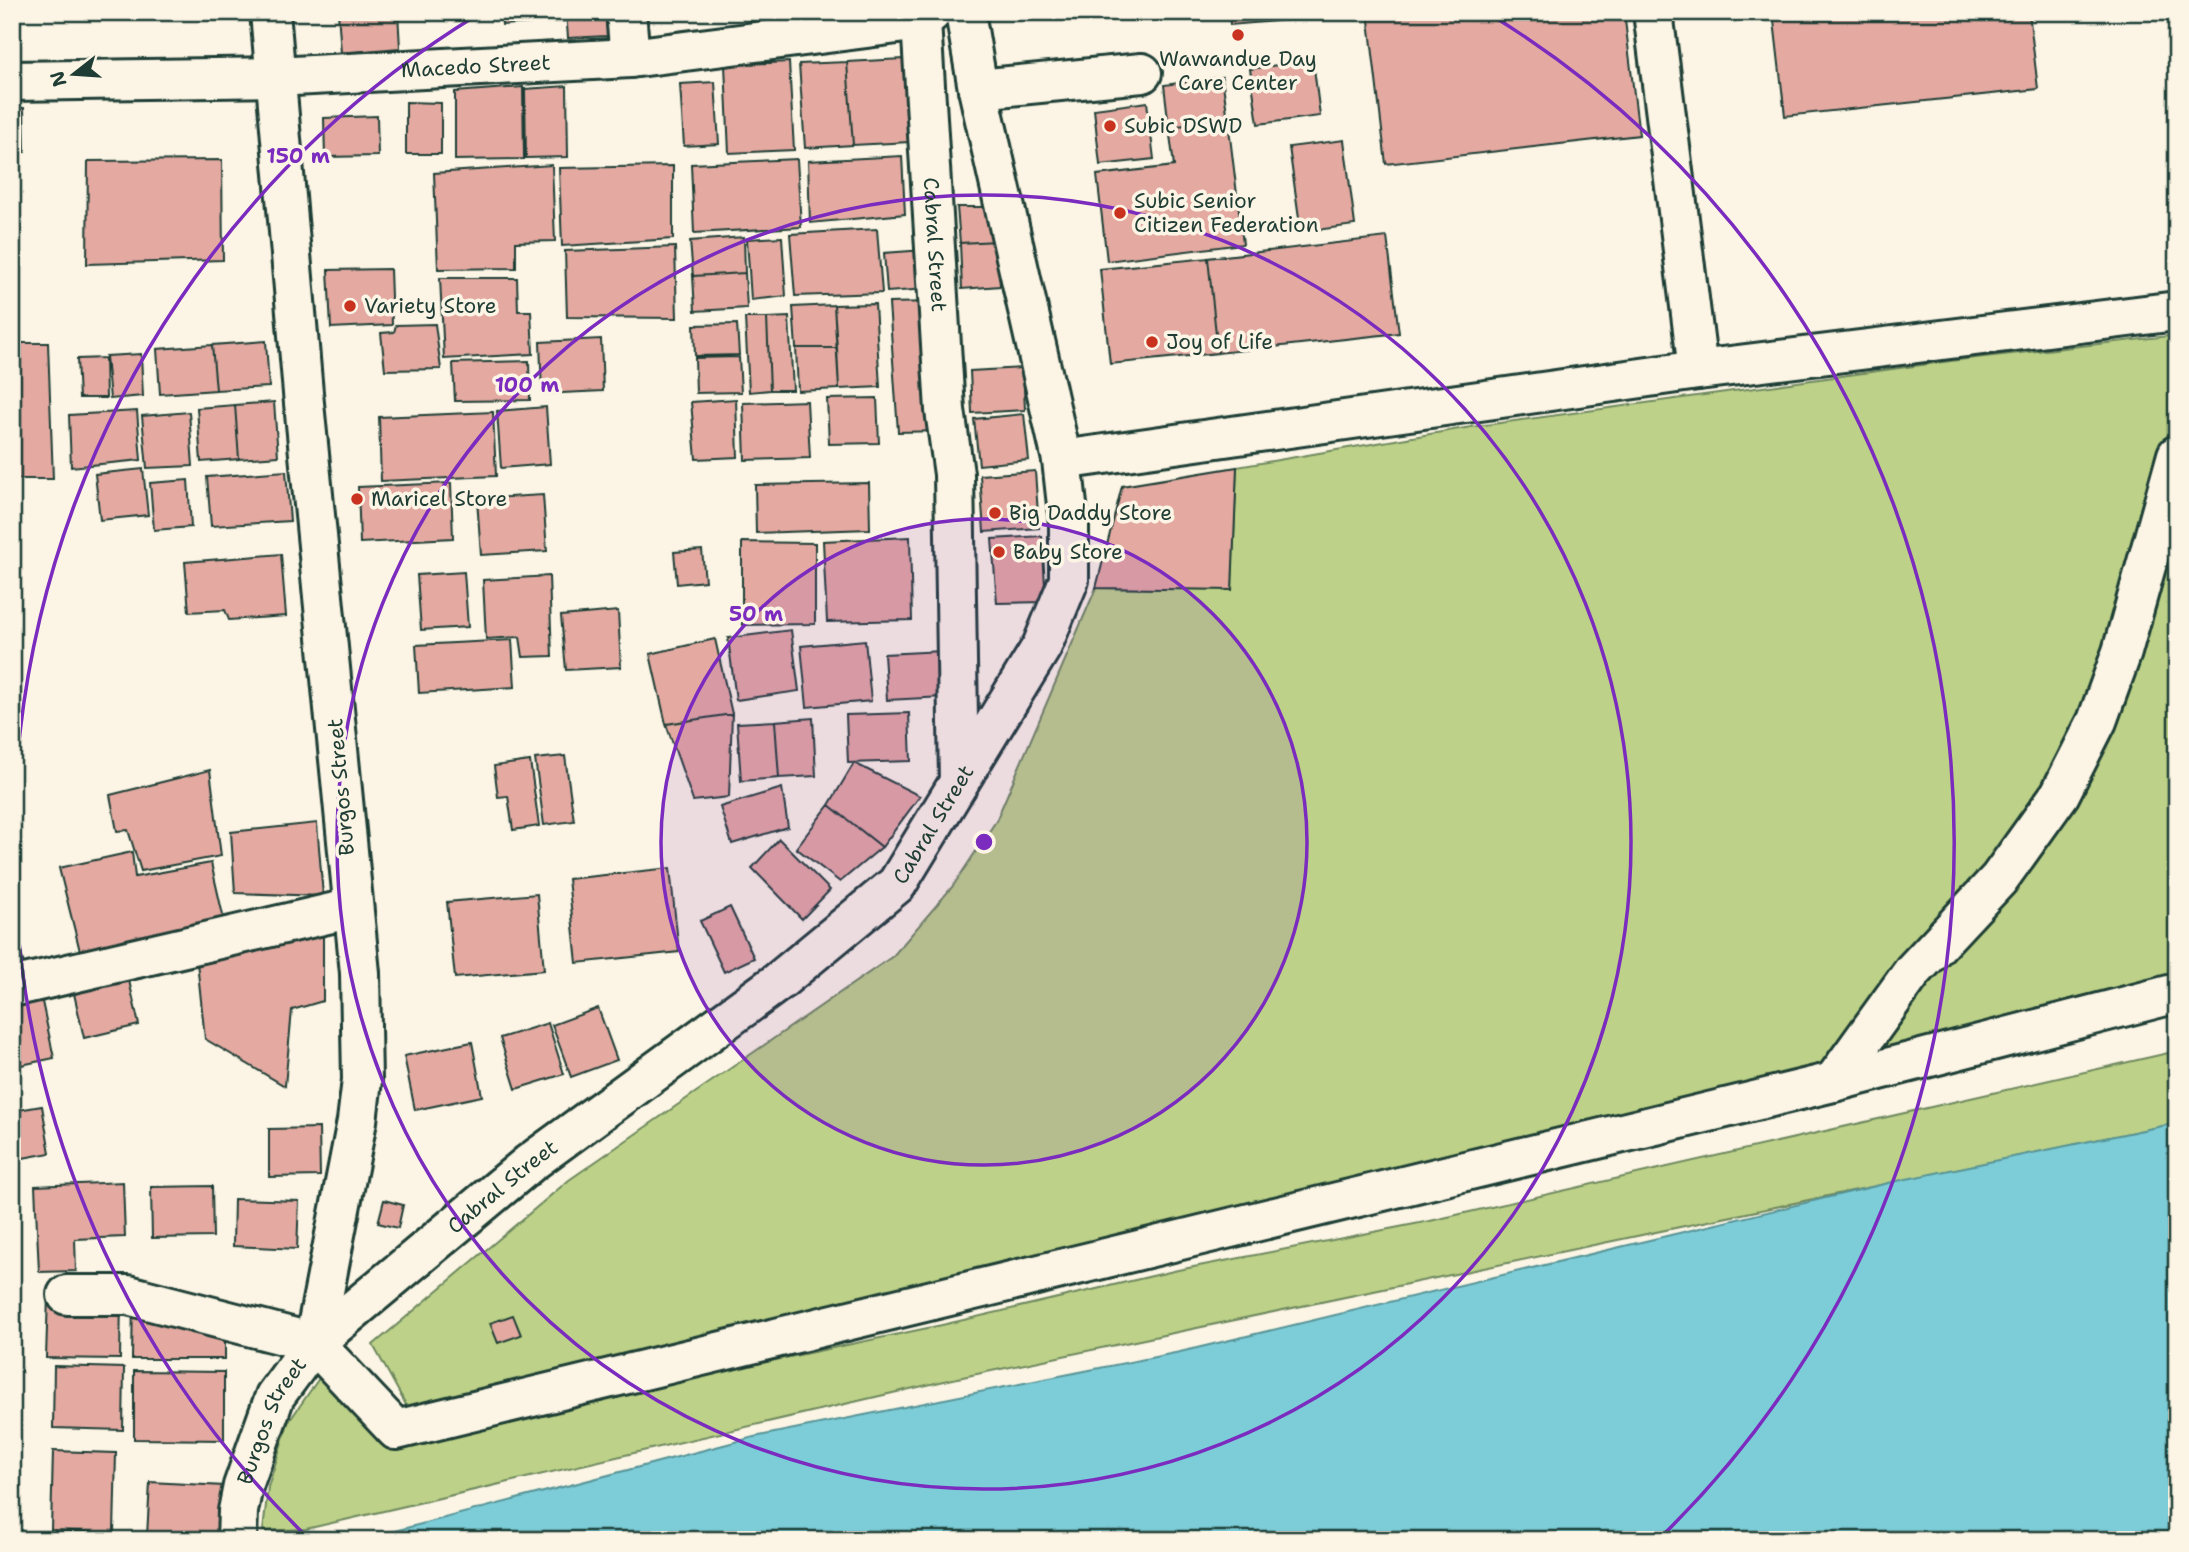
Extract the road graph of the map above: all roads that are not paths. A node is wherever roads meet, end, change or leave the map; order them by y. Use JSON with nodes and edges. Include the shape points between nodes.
{"nodes":[{"id":1,"x":270,"y":12,"type":"edge"},
{"id":2,"x":626,"y":12,"type":"edge"},
{"id":3,"x":965,"y":12,"type":"edge"},
{"id":4,"x":1653,"y":12,"type":"edge"},
{"id":5,"x":926,"y":17,"type":"edge"},
{"id":6,"x":630,"y":58,"type":"junction"},
{"id":7,"x":1142,"y":73,"type":"dead end"},
{"id":8,"x":275,"y":77,"type":"junction"},
{"id":9,"x":12,"y":81,"type":"edge"},
{"id":10,"x":978,"y":89,"type":"junction"},
{"id":11,"x":2177,"y":312,"type":"edge"},
{"id":12,"x":1698,"y":370,"type":"junction"},
{"id":13,"x":2177,"y":455,"type":"edge"},
{"id":14,"x":1062,"y":460,"type":"junction"},
{"id":15,"x":959,"y":782,"type":"junction"},
{"id":16,"x":353,"y":908,"type":"junction"},
{"id":17,"x":12,"y":987,"type":"edge"},
{"id":18,"x":2177,"y":993,"type":"edge"},
{"id":19,"x":1833,"y":1082,"type":"junction"},
{"id":20,"x":67,"y":1295,"type":"dead end"},
{"id":21,"x":314,"y":1343,"type":"junction"},
{"id":22,"x":237,"y":1540,"type":"edge"}],
"edges":[{"from":1,"to":8,"type":"street","name":"Burgos Street"},
{"from":2,"to":6,"type":"street"},
{"from":3,"to":10,"type":"street"},
{"from":4,"to":12,"type":"street"},
{"from":5,"to":6,"type":"street","name":"Macedo Street"},
{"from":5,"to":15,"type":"street","name":"Cabral Street","via":[[944,385],[954,474]]},
{"from":6,"to":8,"type":"street","name":"Macedo Street"},
{"from":7,"to":10,"type":"street"},
{"from":8,"to":9,"type":"street","name":"Macedo Street"},
{"from":8,"to":16,"type":"street","name":"Burgos Street"},
{"from":10,"to":14,"type":"street"},
{"from":11,"to":12,"type":"street"},
{"from":12,"to":14,"type":"street"},
{"from":13,"to":19,"type":"street","via":[[2122,652],[2097,721],[2060,793],[1999,878],[1913,971]]},
{"from":14,"to":15,"type":"street","via":[[1069,580],[1042,646]]},
{"from":15,"to":21,"type":"street","name":"Cabral Street","via":[[897,884],[778,982],[530,1163]]},
{"from":16,"to":17,"type":"street"},
{"from":16,"to":21,"type":"street","name":"Burgos Street","via":[[360,973],[362,1080]]},
{"from":18,"to":19,"type":"street"},
{"from":19,"to":21,"type":"street","via":[[397,1430]]},
{"from":20,"to":21,"type":"street","via":[[128,1296]]},
{"from":21,"to":22,"type":"street","name":"Burgos Street","via":[[275,1396],[243,1486]]}]}
